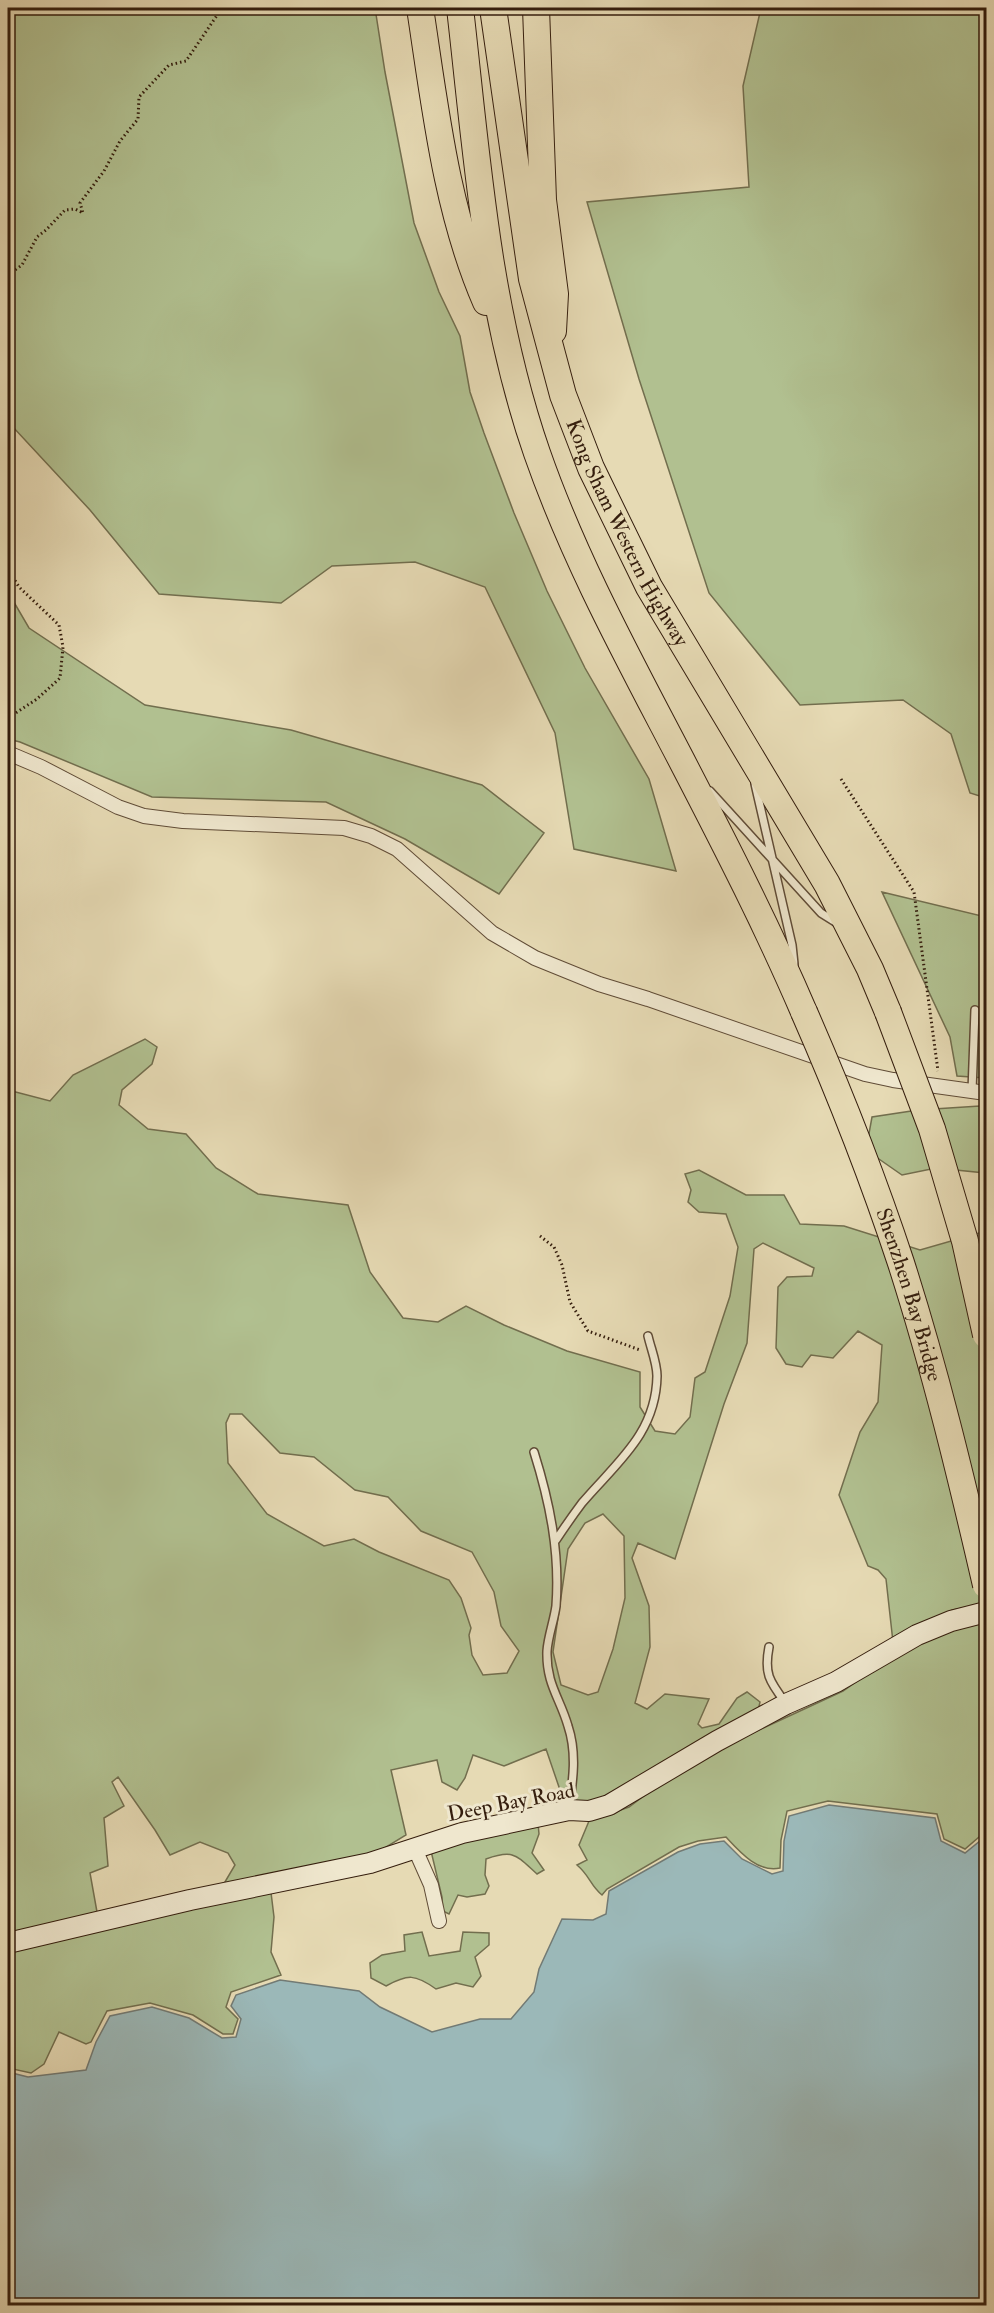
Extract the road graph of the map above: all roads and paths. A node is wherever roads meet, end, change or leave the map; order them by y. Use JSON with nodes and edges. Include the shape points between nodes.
{"nodes":[{"id":1,"x":222,"y":8,"type":"edge"},
{"id":2,"x":420,"y":8,"type":"edge"},
{"id":3,"x":460,"y":8,"type":"edge"},
{"id":4,"x":493,"y":8,"type":"edge"},
{"id":5,"x":536,"y":8,"type":"edge"},
{"id":6,"x":8,"y":275,"type":"edge"},
{"id":7,"x":507,"y":349,"type":"junction"},
{"id":8,"x":551,"y":355,"type":"junction"},
{"id":9,"x":8,"y":569,"type":"edge"},
{"id":10,"x":8,"y":718,"type":"edge"},
{"id":11,"x":743,"y":742,"type":"junction"},
{"id":12,"x":8,"y":753,"type":"edge"},
{"id":13,"x":685,"y":767,"type":"junction"},
{"id":14,"x":841,"y":779,"type":"dead end"},
{"id":15,"x":772,"y":858,"type":"junction"},
{"id":16,"x":852,"y":933,"type":"junction"},
{"id":17,"x":802,"y":1006,"type":"junction"},
{"id":18,"x":975,"y":1010,"type":"dead end"},
{"id":19,"x":940,"y":1087,"type":"junction"},
{"id":20,"x":972,"y":1091,"type":"junction"},
{"id":21,"x":987,"y":1093,"type":"edge"},
{"id":22,"x":540,"y":1236,"type":"dead end"},
{"id":23,"x":987,"y":1335,"type":"edge"},
{"id":24,"x":648,"y":1336,"type":"dead end"},
{"id":25,"x":653,"y":1354,"type":"junction"},
{"id":26,"x":534,"y":1452,"type":"dead end"},
{"id":27,"x":556,"y":1540,"type":"junction"},
{"id":28,"x":987,"y":1585,"type":"edge"},
{"id":29,"x":987,"y":1612,"type":"edge"},
{"id":30,"x":769,"y":1647,"type":"dead end"},
{"id":31,"x":786,"y":1704,"type":"junction"},
{"id":32,"x":569,"y":1810,"type":"junction"},
{"id":33,"x":415,"y":1849,"type":"junction"},
{"id":34,"x":439,"y":1921,"type":"dead end"},
{"id":35,"x":8,"y":1943,"type":"edge"}],
"edges":[{"from":1,"to":6,"type":"path","via":[[186,61],[169,65],[139,97],[138,119],[80,203],[83,213],[75,208],[65,210],[37,237],[22,265]]},
{"from":2,"to":7,"type":"highway","via":[[456,212],[475,277]]},
{"from":3,"to":7,"type":"highway","via":[[484,221]]},
{"from":4,"to":8,"type":"highway","name":"Kong Sham Western Highway","via":[[532,279]]},
{"from":5,"to":8,"type":"highway","via":[[543,200],[555,294]]},
{"from":7,"to":13,"type":"highway","via":[[537,452],[574,546]]},
{"from":8,"to":11,"type":"highway","name":"Kong Sham Western Highway","via":[[591,468],[631,554]]},
{"from":9,"to":10,"type":"path","via":[[19,587],[59,625],[63,647],[60,678]]},
{"from":11,"to":15,"type":"lane"},
{"from":11,"to":16,"type":"highway","name":"Kong Sham Western Highway"},
{"from":12,"to":19,"type":"street","via":[[144,816],[344,828],[371,836],[397,849],[492,933],[535,958],[599,984],[865,1074]]},
{"from":13,"to":15,"type":"lane"},
{"from":13,"to":17,"type":"highway"},
{"from":14,"to":19,"type":"path","via":[[914,892]]},
{"from":15,"to":16,"type":"lane","via":[[821,913]]},
{"from":15,"to":17,"type":"lane"},
{"from":16,"to":23,"type":"highway","name":"Kong Sham Western Highway","bridge":true,"via":[[888,1012],[932,1130]]},
{"from":17,"to":28,"type":"highway","name":"Shenzhen Bay Bridge","bridge":true,"via":[[863,1155],[901,1264],[936,1381]]},
{"from":18,"to":20,"type":"lane"},
{"from":19,"to":20,"type":"street"},
{"from":20,"to":21,"type":"street"},
{"from":22,"to":25,"type":"path","via":[[554,1247],[570,1302],[588,1331]]},
{"from":24,"to":25,"type":"lane"},
{"from":25,"to":27,"type":"lane","via":[[657,1375],[653,1405],[638,1438]]},
{"from":26,"to":27,"type":"lane"},
{"from":27,"to":32,"type":"lane","via":[[556,1607],[547,1651],[551,1686],[569,1726],[574,1765]]},
{"from":29,"to":31,"type":"street","name":"Deep Bay Road","via":[[917,1635],[836,1682]]},
{"from":30,"to":31,"type":"lane","via":[[769,1681]]},
{"from":31,"to":32,"type":"street","name":"Deep Bay Road","via":[[609,1805],[589,1811]]},
{"from":32,"to":33,"type":"street","name":"Deep Bay Road","via":[[462,1833]]},
{"from":33,"to":34,"type":"street","via":[[431,1885]]},
{"from":33,"to":35,"type":"street","name":"Deep Bay Road","via":[[370,1863]]}]}
